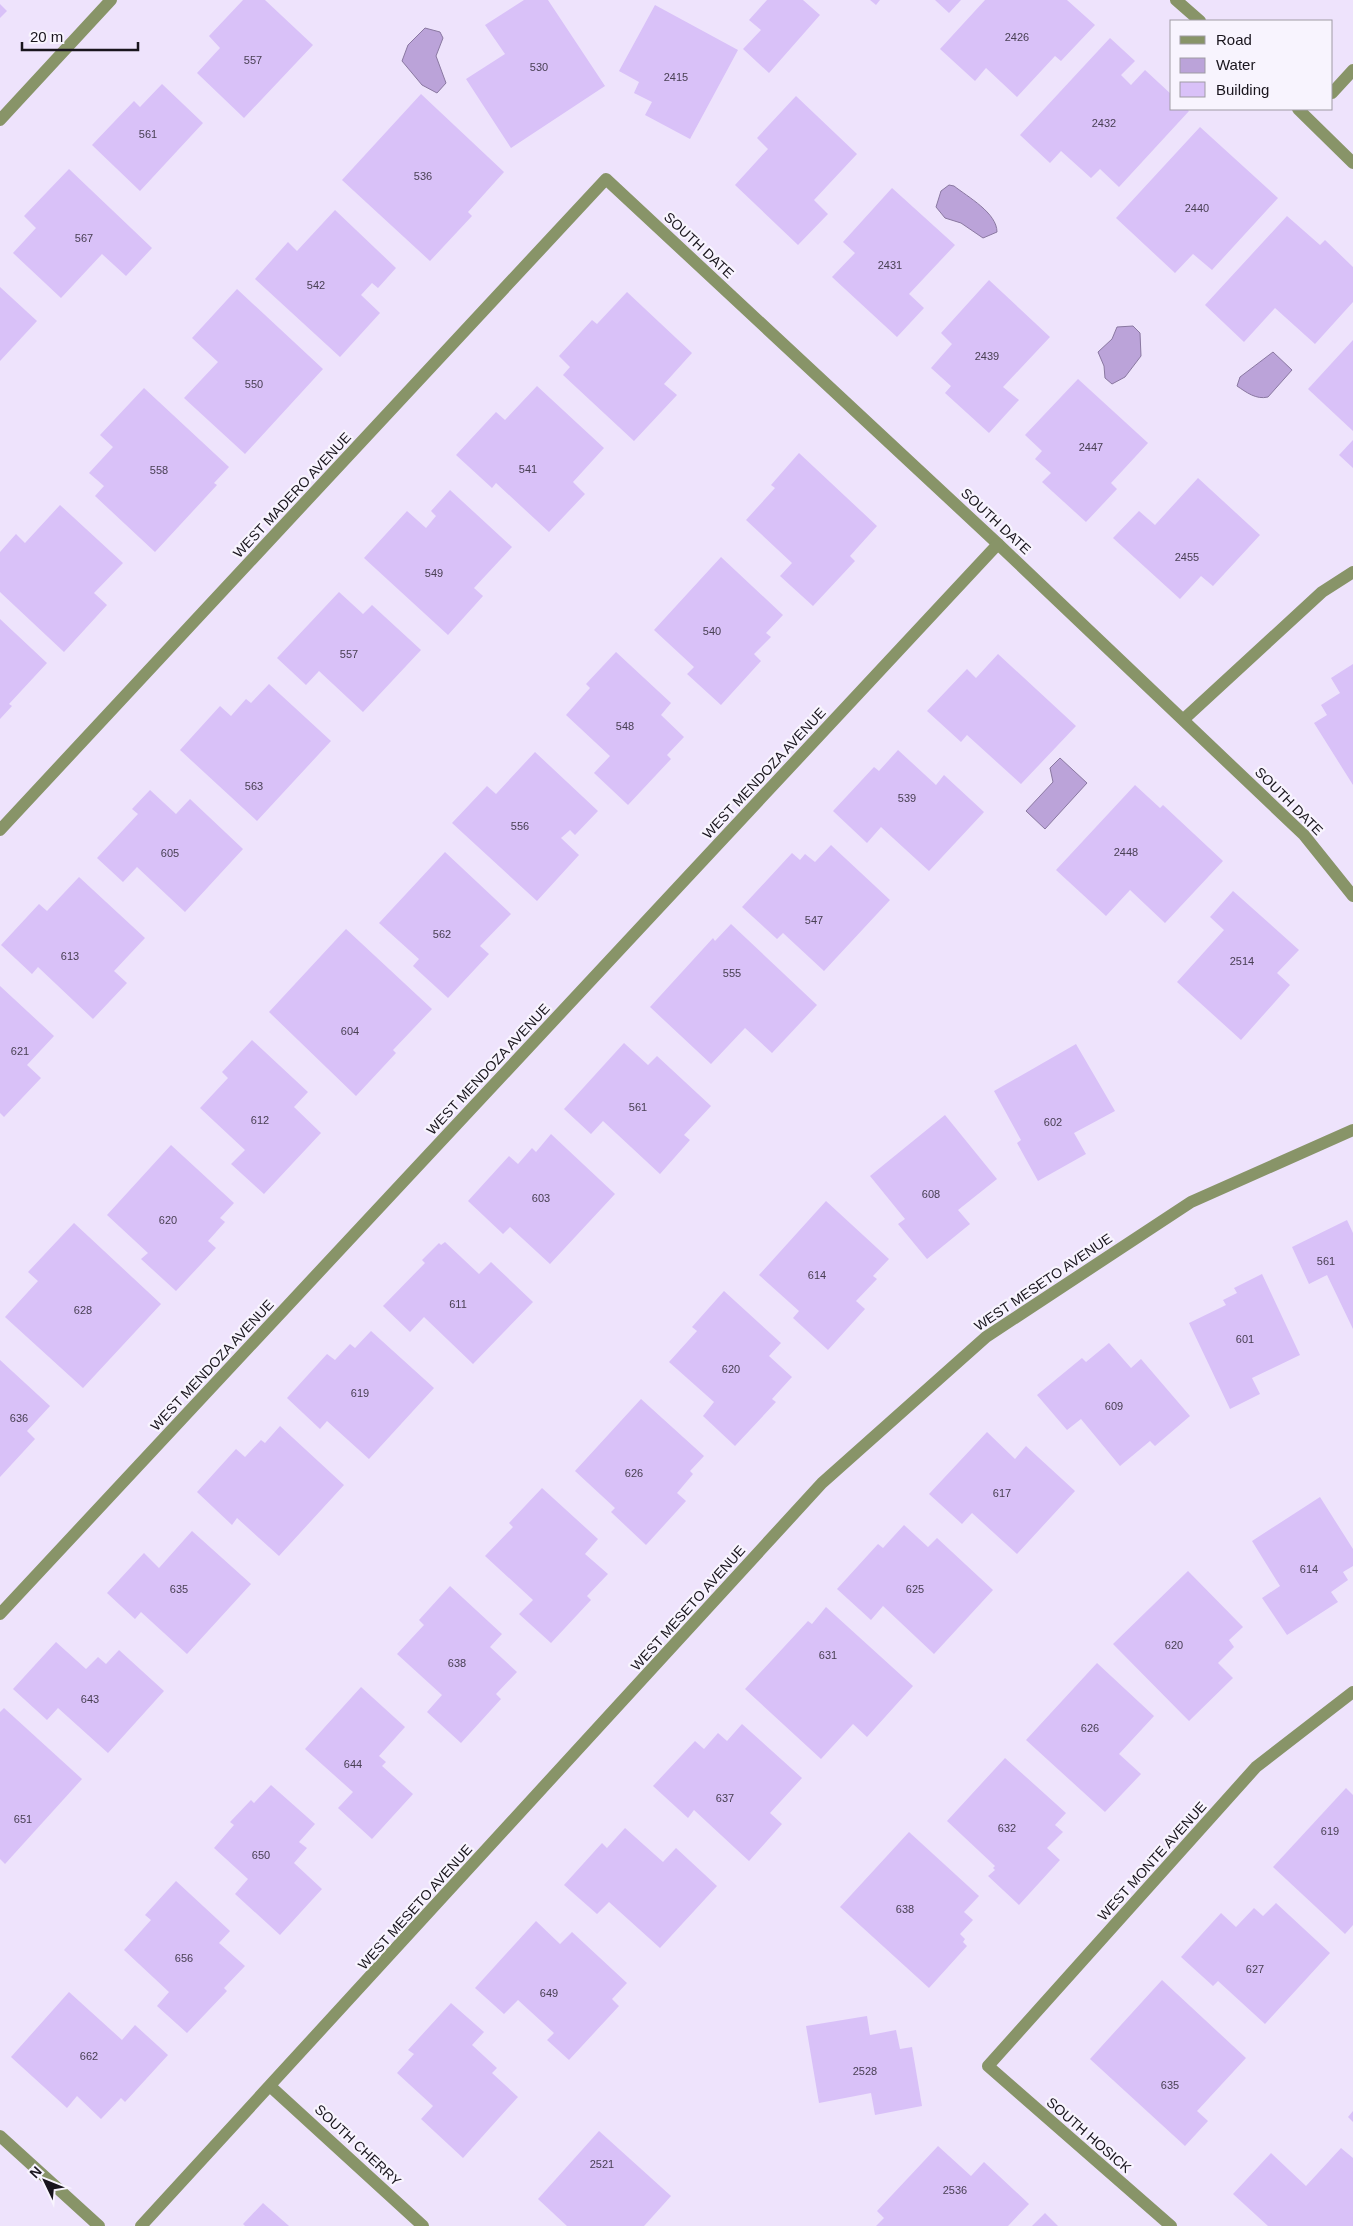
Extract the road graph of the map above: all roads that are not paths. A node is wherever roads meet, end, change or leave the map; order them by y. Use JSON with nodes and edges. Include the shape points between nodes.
{"nodes":[{"id":1,"x":112,"y":0,"type":"edge"},
{"id":2,"x":1176,"y":0,"type":"edge"},
{"id":3,"x":1199,"y":20,"type":"edge"},
{"id":4,"x":1353,"y":70,"type":"edge"},
{"id":5,"x":1333,"y":92,"type":"edge"},
{"id":6,"x":1307,"y":112,"type":"edge"},
{"id":7,"x":0,"y":120,"type":"edge"},
{"id":8,"x":1353,"y":163,"type":"edge"},
{"id":9,"x":606,"y":179,"type":"joint"},
{"id":10,"x":998,"y":544,"type":"junction"},
{"id":11,"x":1353,"y":572,"type":"edge"},
{"id":12,"x":1184,"y":720,"type":"junction"},
{"id":13,"x":0,"y":830,"type":"edge"},
{"id":14,"x":1353,"y":896,"type":"edge"},
{"id":15,"x":1353,"y":1130,"type":"edge"},
{"id":16,"x":0,"y":1614,"type":"edge"},
{"id":17,"x":1353,"y":1692,"type":"edge"},
{"id":18,"x":988,"y":2066,"type":"joint"},
{"id":19,"x":271,"y":2087,"type":"junction"},
{"id":20,"x":0,"y":2136,"type":"edge"},
{"id":21,"x":99,"y":2226,"type":"edge"},
{"id":22,"x":141,"y":2226,"type":"edge"},
{"id":23,"x":423,"y":2226,"type":"edge"},
{"id":24,"x":1171,"y":2226,"type":"edge"}],
"edges":[{"from":1,"to":7,"type":"street"},
{"from":2,"to":3,"type":"street"},
{"from":4,"to":5,"type":"street"},
{"from":6,"to":8,"type":"street"},
{"from":9,"to":10,"type":"street","name":"SOUTH DATE"},
{"from":9,"to":13,"type":"street","name":"WEST MADERO AVENUE"},
{"from":10,"to":12,"type":"street","name":"SOUTH DATE"},
{"from":10,"to":16,"type":"street","name":"WEST MENDOZA AVENUE"},
{"from":11,"to":12,"type":"street","via":[[1322,592]]},
{"from":12,"to":14,"type":"street","name":"SOUTH DATE","via":[[1304,835]]},
{"from":15,"to":19,"type":"street","name":"WEST MESETO AVENUE","via":[[1191,1202],[979,1343],[822,1483]]},
{"from":17,"to":18,"type":"street","name":"WEST MONTE AVENUE","via":[[1256,1766]]},
{"from":18,"to":24,"type":"street","name":"SOUTH HOSICK"},
{"from":19,"to":22,"type":"street","name":"WEST MESETO AVENUE"},
{"from":19,"to":23,"type":"street","name":"SOUTH CHERRY"},
{"from":20,"to":21,"type":"street"}]}
